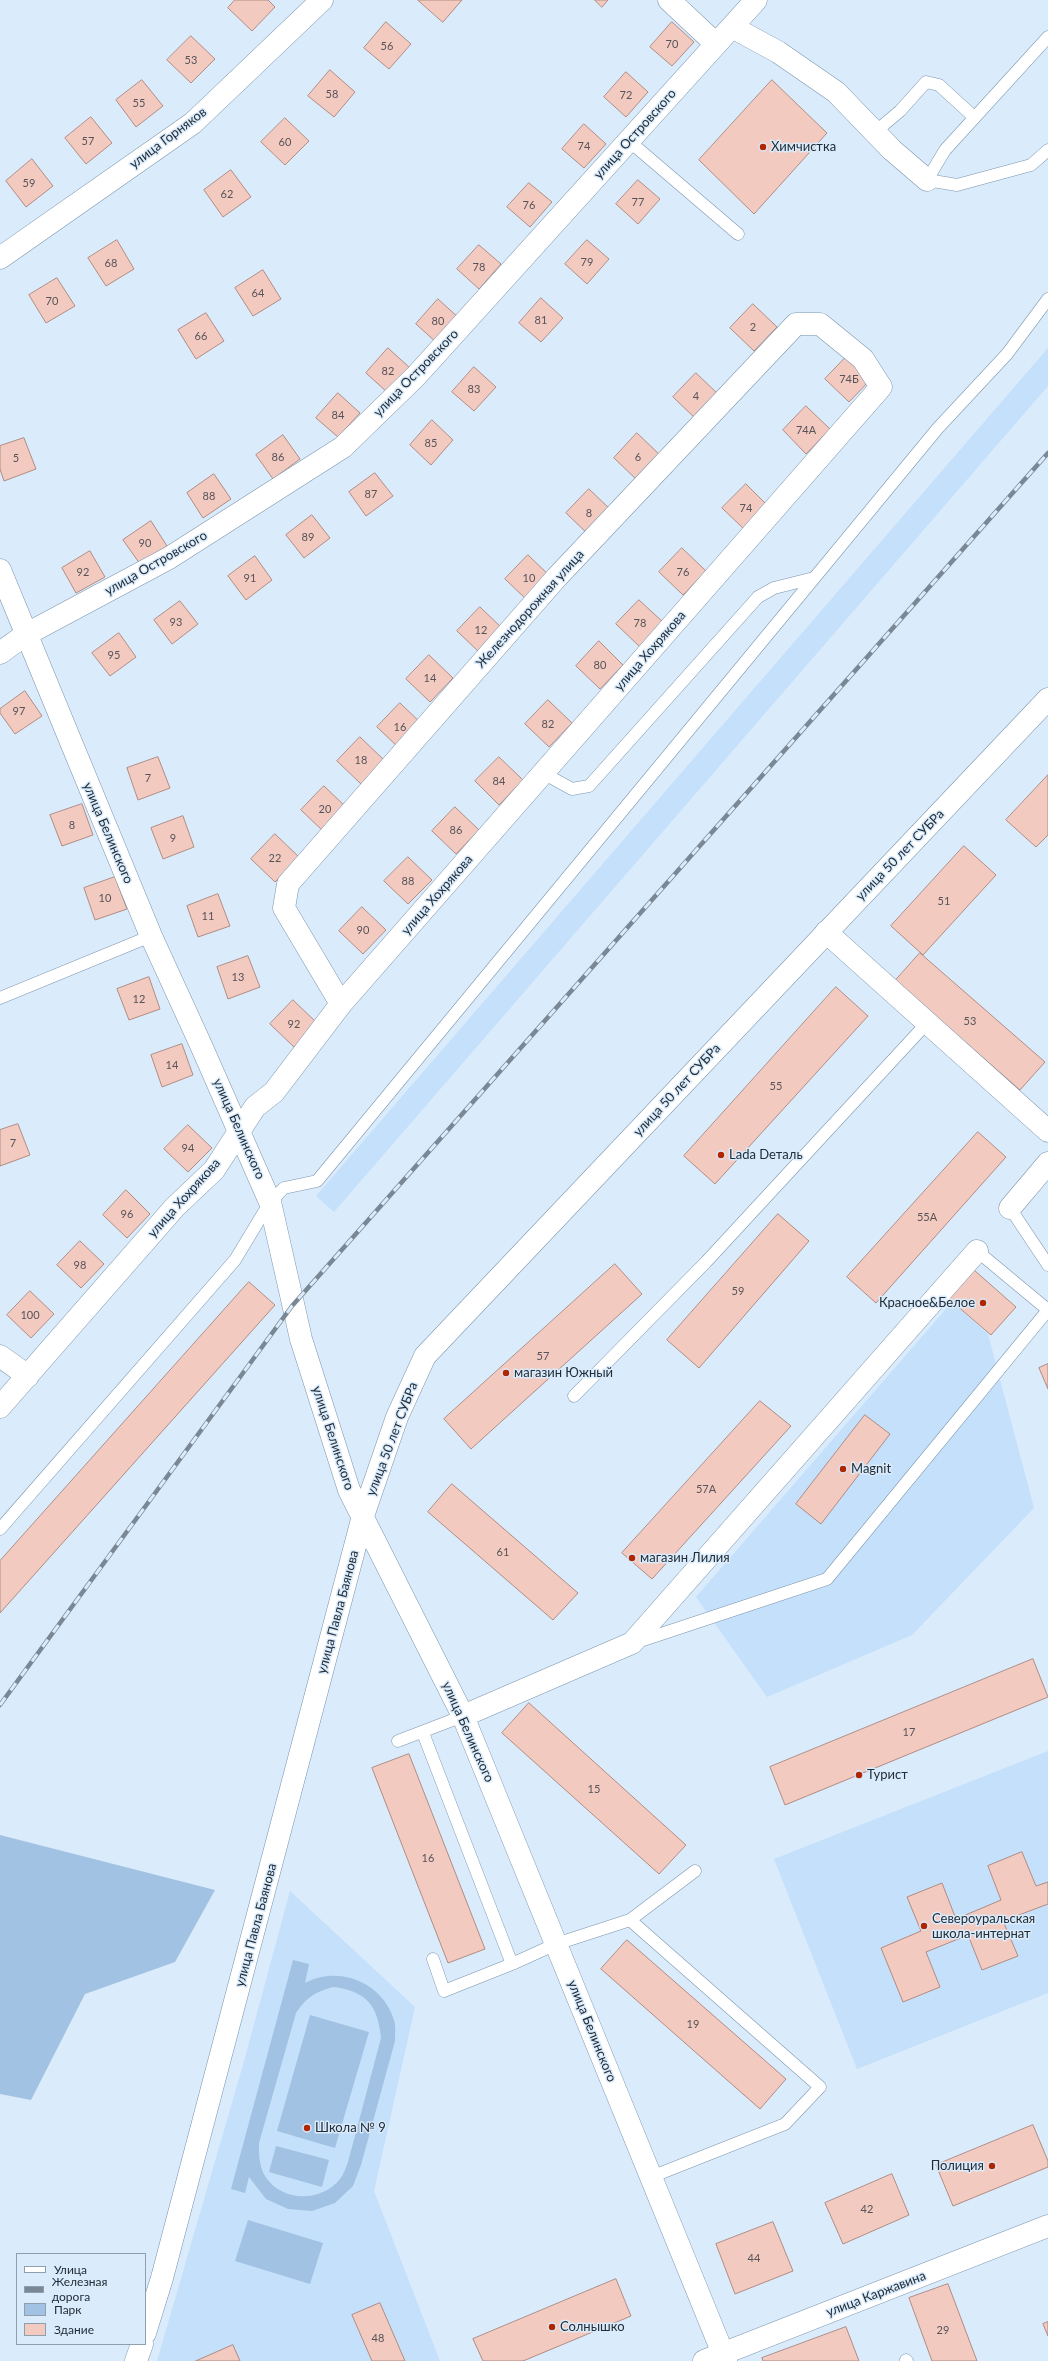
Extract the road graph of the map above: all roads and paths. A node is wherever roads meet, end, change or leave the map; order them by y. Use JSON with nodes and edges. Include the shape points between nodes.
{"nodes":[{"id":1,"x":322,"y":0,"type":"edge"},
{"id":2,"x":669,"y":0,"type":"edge"},
{"id":3,"x":756,"y":0,"type":"edge"},
{"id":4,"x":732,"y":27,"type":"junction"},
{"id":5,"x":1048,"y":37,"type":"edge"},
{"id":6,"x":716,"y":44,"type":"junction"},
{"id":7,"x":974,"y":117,"type":"junction"},
{"id":8,"x":875,"y":132,"type":"junction"},
{"id":9,"x":629,"y":141,"type":"junction"},
{"id":10,"x":1048,"y":150,"type":"edge"},
{"id":11,"x":927,"y":180,"type":"junction"},
{"id":12,"x":738,"y":234,"type":"dead end"},
{"id":13,"x":0,"y":258,"type":"edge"},
{"id":14,"x":1048,"y":299,"type":"edge"},
{"id":15,"x":881,"y":387,"type":"joint"},
{"id":16,"x":0,"y":570,"type":"edge"},
{"id":17,"x":814,"y":578,"type":"junction"},
{"id":18,"x":25,"y":636,"type":"junction"},
{"id":19,"x":0,"y":653,"type":"edge"},
{"id":20,"x":1048,"y":699,"type":"edge"},
{"id":21,"x":543,"y":773,"type":"junction"},
{"id":22,"x":826,"y":932,"type":"junction"},
{"id":23,"x":151,"y":936,"type":"junction"},
{"id":24,"x":0,"y":998,"type":"edge"},
{"id":25,"x":341,"y":1004,"type":"junction"},
{"id":26,"x":927,"y":1023,"type":"junction"},
{"id":27,"x":240,"y":1131,"type":"junction"},
{"id":28,"x":1048,"y":1131,"type":"edge"},
{"id":29,"x":1048,"y":1163,"type":"edge"},
{"id":30,"x":270,"y":1202,"type":"junction"},
{"id":31,"x":1010,"y":1208,"type":"joint"},
{"id":32,"x":977,"y":1252,"type":"joint"},
{"id":33,"x":1048,"y":1265,"type":"edge"},
{"id":34,"x":1048,"y":1310,"type":"edge"},
{"id":35,"x":0,"y":1356,"type":"edge"},
{"id":36,"x":28,"y":1376,"type":"junction"},
{"id":37,"x":574,"y":1396,"type":"dead end"},
{"id":38,"x":0,"y":1408,"type":"edge"},
{"id":39,"x":363,"y":1516,"type":"junction"},
{"id":40,"x":0,"y":1529,"type":"edge"},
{"id":41,"x":632,"y":1643,"type":"junction"},
{"id":42,"x":463,"y":1716,"type":"junction"},
{"id":43,"x":424,"y":1733,"type":"junction"},
{"id":44,"x":398,"y":1741,"type":"dead end"},
{"id":45,"x":695,"y":1871,"type":"dead end"},
{"id":46,"x":630,"y":1920,"type":"junction"},
{"id":47,"x":556,"y":1944,"type":"junction"},
{"id":48,"x":433,"y":1958,"type":"dead end"},
{"id":49,"x":512,"y":1964,"type":"junction"},
{"id":50,"x":651,"y":2177,"type":"junction"},
{"id":51,"x":1048,"y":2226,"type":"edge"},
{"id":52,"x":146,"y":2330,"type":"edge"},
{"id":53,"x":142,"y":2345,"type":"edge"},
{"id":54,"x":718,"y":2359,"type":"edge"},
{"id":55,"x":136,"y":2361,"type":"edge"}],
"edges":[{"from":1,"to":13,"type":"street","name":"улица Горняков","via":[[194,122]]},
{"from":2,"to":6,"type":"street"},
{"from":3,"to":4,"type":"street","name":"улица Островского"},
{"from":4,"to":6,"type":"street","name":"улица Островского"},
{"from":4,"to":8,"type":"street","via":[[778,52],[836,92]]},
{"from":5,"to":7,"type":"lane"},
{"from":6,"to":9,"type":"street","name":"улица Островского"},
{"from":7,"to":8,"type":"lane","via":[[939,85],[926,82],[900,112]]},
{"from":7,"to":11,"type":"lane","via":[[945,150]]},
{"from":8,"to":11,"type":"street"},
{"from":9,"to":12,"type":"lane"},
{"from":9,"to":18,"type":"street","name":"улица Островского","via":[[416,376],[343,447],[169,558]]},
{"from":10,"to":11,"type":"lane","via":[[1031,165],[957,185]]},
{"from":14,"to":17,"type":"lane","via":[[1007,354],[938,428]]},
{"from":15,"to":21,"type":"street","name":"улица Хохрякова"},
{"from":15,"to":25,"type":"street","name":"Железнодорожная улица","via":[[863,359],[820,324],[796,324],[558,577],[288,884],[284,908]]},
{"from":16,"to":18,"type":"street","name":"улица Белинского"},
{"from":17,"to":21,"type":"lane","via":[[774,588],[758,597],[590,786],[572,789]]},
{"from":17,"to":30,"type":"lane","via":[[317,1181],[284,1188]]},
{"from":18,"to":19,"type":"street","name":"улица Островского"},
{"from":18,"to":23,"type":"street","name":"улица Белинского"},
{"from":20,"to":22,"type":"street","name":"улица 50 лет СУБРа"},
{"from":21,"to":25,"type":"street","name":"улица Хохрякова"},
{"from":22,"to":26,"type":"street"},
{"from":22,"to":39,"type":"street","name":"улица 50 лет СУБРа","via":[[424,1356],[397,1417]]},
{"from":23,"to":24,"type":"lane"},
{"from":23,"to":27,"type":"street","name":"улица Белинского"},
{"from":25,"to":27,"type":"street","name":"улица Хохрякова","via":[[274,1092],[255,1107]]},
{"from":26,"to":28,"type":"street"},
{"from":26,"to":37,"type":"lane","via":[[706,1262]]},
{"from":27,"to":30,"type":"street","name":"улица Белинского"},
{"from":27,"to":36,"type":"street","name":"улица Хохрякова","via":[[214,1170],[175,1207]]},
{"from":29,"to":31,"type":"street"},
{"from":30,"to":39,"type":"street","name":"улица Белинского","via":[[301,1339],[349,1490]]},
{"from":30,"to":40,"type":"lane","via":[[235,1260]]},
{"from":31,"to":33,"type":"lane"},
{"from":32,"to":34,"type":"lane"},
{"from":32,"to":41,"type":"street"},
{"from":34,"to":41,"type":"lane","via":[[827,1579]]},
{"from":35,"to":36,"type":"street"},
{"from":36,"to":38,"type":"street","name":"улица Хохрякова"},
{"from":39,"to":42,"type":"street","name":"улица Белинского"},
{"from":39,"to":52,"type":"street","name":"улица Павла Баянова","via":[[162,2278]]},
{"from":41,"to":42,"type":"street"},
{"from":42,"to":43,"type":"lane"},
{"from":42,"to":47,"type":"street","name":"улица Белинского"},
{"from":43,"to":44,"type":"lane"},
{"from":43,"to":49,"type":"lane"},
{"from":45,"to":46,"type":"lane"},
{"from":46,"to":47,"type":"lane"},
{"from":46,"to":50,"type":"lane","via":[[820,2087],[784,2124]]},
{"from":47,"to":49,"type":"lane"},
{"from":47,"to":50,"type":"street","name":"улица Белинского"},
{"from":48,"to":49,"type":"lane","via":[[444,1991]]},
{"from":50,"to":54,"type":"street","name":"улица Белинского"},
{"from":51,"to":54,"type":"street","name":"улица Каржавина"},
{"from":53,"to":55,"type":"street"}]}
